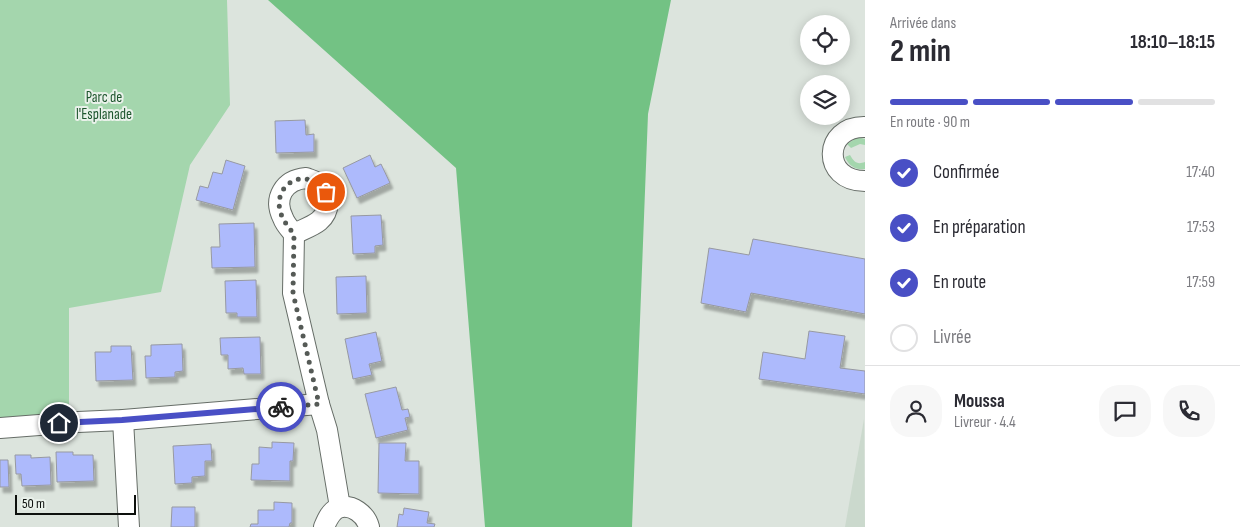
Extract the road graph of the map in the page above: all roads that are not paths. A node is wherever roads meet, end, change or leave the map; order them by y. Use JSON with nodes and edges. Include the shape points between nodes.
{"nodes":[{"id":1,"x":865,"y":126,"type":"edge"},
{"id":2,"x":865,"y":181,"type":"edge"},
{"id":3,"x":294,"y":234,"type":"dead end"},
{"id":4,"x":319,"y":404,"type":"junction"},
{"id":5,"x":122,"y":420,"type":"junction"},
{"id":6,"x":0,"y":428,"type":"edge"},
{"id":7,"x":340,"y":507,"type":"junction"},
{"id":8,"x":129,"y":527,"type":"edge"},
{"id":9,"x":324,"y":527,"type":"edge"},
{"id":10,"x":369,"y":527,"type":"edge"}],
"edges":[{"from":1,"to":2,"type":"street","via":[[855,127],[839,137],[833,154],[839,172],[846,178]]},
{"from":3,"to":4,"type":"street","via":[[293,293]]},
{"from":4,"to":5,"type":"street"},
{"from":4,"to":7,"type":"street","via":[[328,430]]},
{"from":5,"to":6,"type":"street"},
{"from":5,"to":8,"type":"street"},
{"from":7,"to":9,"type":"street"},
{"from":7,"to":10,"type":"street","via":[[359,512]]}]}
